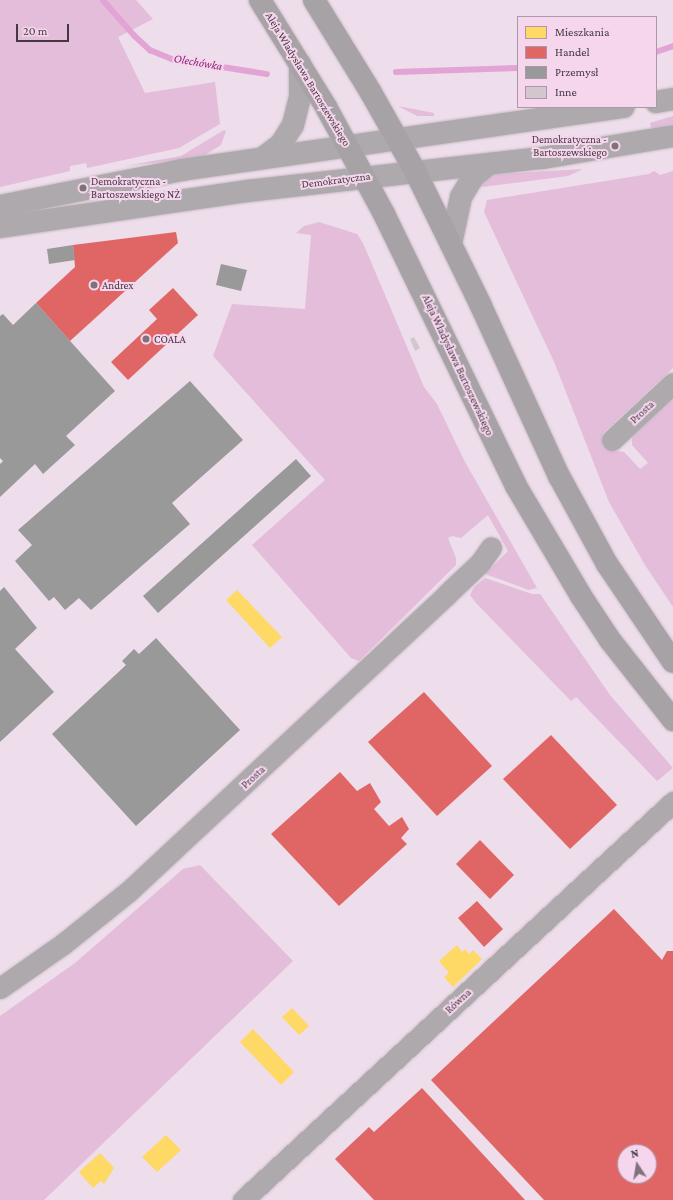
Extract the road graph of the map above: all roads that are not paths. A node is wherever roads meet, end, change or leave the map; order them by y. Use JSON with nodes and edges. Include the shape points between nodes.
{"nodes":[{"id":1,"x":260,"y":0,"type":"edge"},
{"id":2,"x":314,"y":0,"type":"edge"},
{"id":3,"x":300,"y":64,"type":"junction"},
{"id":4,"x":673,"y":100,"type":"edge"},
{"id":5,"x":657,"y":102,"type":"edge"},
{"id":6,"x":617,"y":108,"type":"edge"},
{"id":7,"x":673,"y":136,"type":"edge"},
{"id":8,"x":398,"y":140,"type":"junction"},
{"id":9,"x":349,"y":147,"type":"junction"},
{"id":10,"x":264,"y":157,"type":"junction"},
{"id":11,"x":489,"y":164,"type":"junction"},
{"id":12,"x":415,"y":171,"type":"junction"},
{"id":13,"x":365,"y":176,"type":"junction"},
{"id":14,"x":0,"y":206,"type":"edge"},
{"id":15,"x":0,"y":227,"type":"edge"},
{"id":16,"x":451,"y":244,"type":"junction"},
{"id":17,"x":673,"y":384,"type":"edge"},
{"id":18,"x":612,"y":440,"type":"dead end"},
{"id":19,"x":491,"y":547,"type":"dead end"},
{"id":20,"x":673,"y":662,"type":"edge"},
{"id":21,"x":673,"y":720,"type":"edge"},
{"id":22,"x":673,"y":802,"type":"edge"},
{"id":23,"x":0,"y":988,"type":"edge"},
{"id":24,"x":243,"y":1200,"type":"edge"}],
"edges":[{"from":1,"to":3,"type":"main road","name":"Aleja Władysława Bartoszewskiego"},
{"from":2,"to":8,"type":"main road"},
{"from":3,"to":9,"type":"main road","name":"Aleja Władysława Bartoszewskiego"},
{"from":3,"to":10,"type":"street","via":[[300,97],[294,125],[280,144]]},
{"from":4,"to":5,"type":"street"},
{"from":6,"to":8,"type":"street"},
{"from":7,"to":11,"type":"street","name":"Demokratyczna"},
{"from":8,"to":9,"type":"street"},
{"from":8,"to":12,"type":"main road"},
{"from":9,"to":10,"type":"street"},
{"from":9,"to":13,"type":"main road","name":"Aleja Władysława Bartoszewskiego"},
{"from":10,"to":14,"type":"street","via":[[181,170]]},
{"from":11,"to":12,"type":"street","name":"Demokratyczna"},
{"from":11,"to":16,"type":"street","via":[[473,177],[461,197]]},
{"from":12,"to":13,"type":"street","name":"Demokratyczna"},
{"from":12,"to":16,"type":"main road"},
{"from":13,"to":15,"type":"street","name":"Demokratyczna"},
{"from":13,"to":21,"type":"main road","name":"Aleja Władysława Bartoszewskiego","via":[[519,493],[610,640]]},
{"from":16,"to":20,"type":"main road","via":[[559,476],[607,564]]},
{"from":17,"to":18,"type":"street","name":"Prosta"},
{"from":19,"to":23,"type":"street","name":"Prosta","via":[[463,579],[129,891],[63,944]]},
{"from":22,"to":24,"type":"street","name":"Równa"}]}
